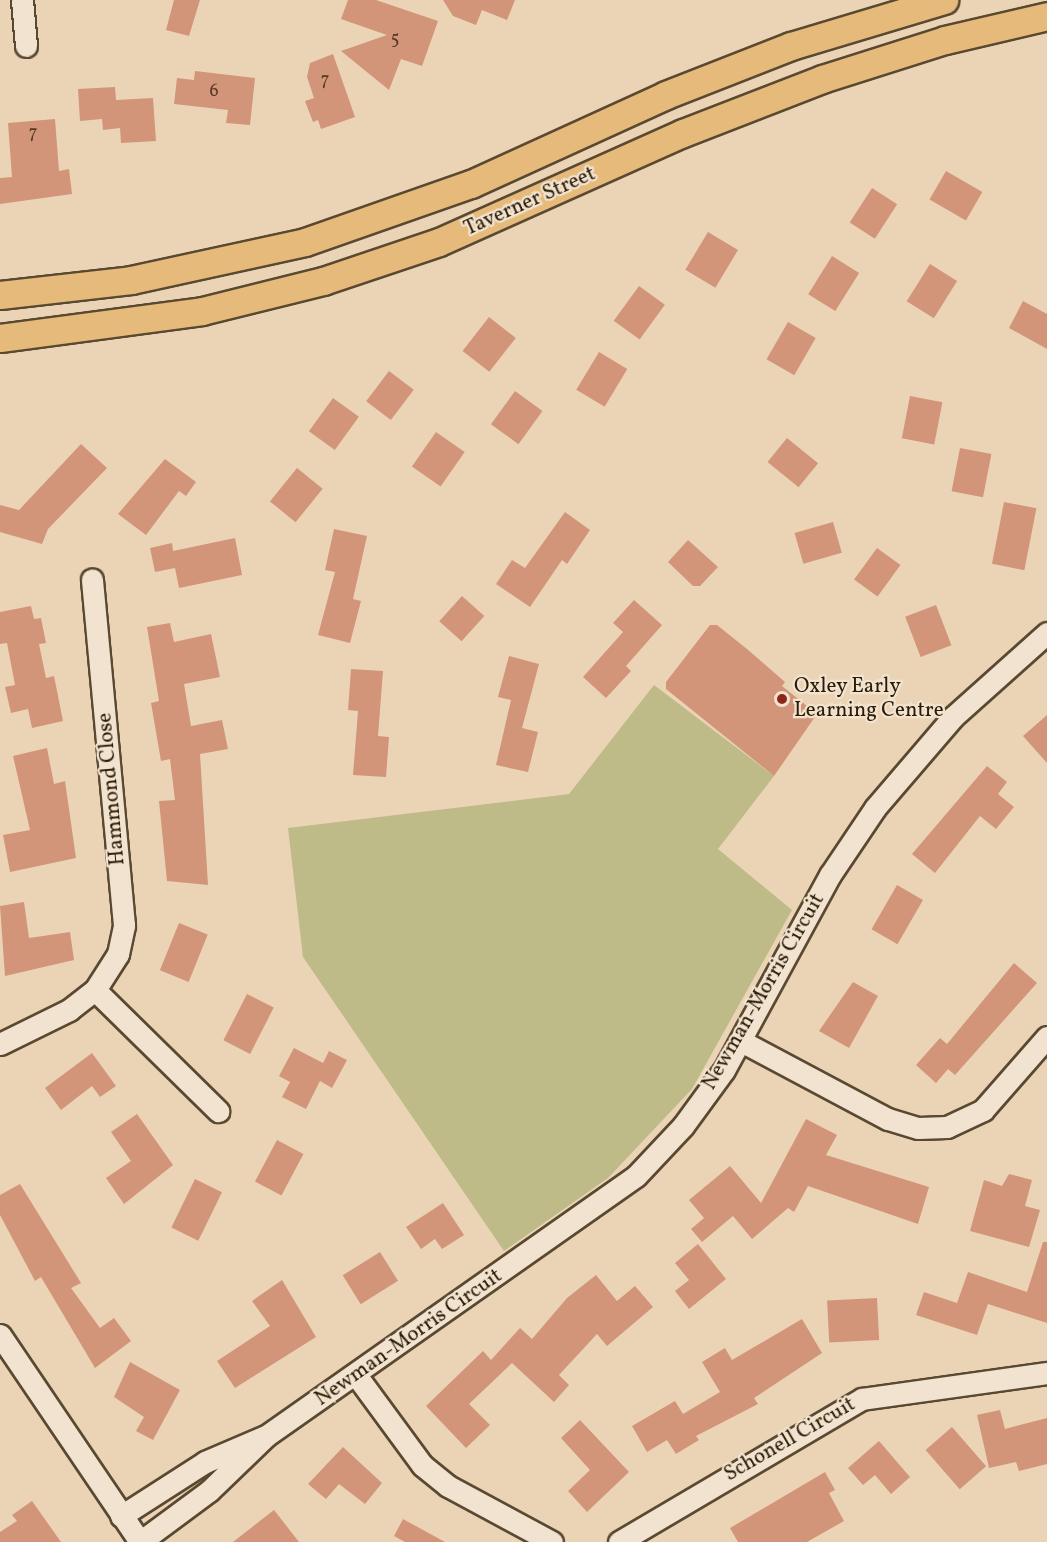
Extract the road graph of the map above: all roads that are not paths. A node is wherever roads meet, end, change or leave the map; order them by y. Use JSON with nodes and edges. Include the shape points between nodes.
{"nodes":[{"id":1,"x":22,"y":0,"type":"edge"},
{"id":2,"x":944,"y":0,"type":"edge"},
{"id":3,"x":1047,"y":16,"type":"edge"},
{"id":4,"x":26,"y":46,"type":"dead end"},
{"id":5,"x":0,"y":295,"type":"edge"},
{"id":6,"x":0,"y":338,"type":"edge"},
{"id":7,"x":92,"y":579,"type":"dead end"},
{"id":8,"x":1047,"y":633,"type":"edge"},
{"id":9,"x":95,"y":990,"type":"junction"},
{"id":10,"x":1047,"y":1037,"type":"edge"},
{"id":11,"x":741,"y":1041,"type":"junction"},
{"id":12,"x":0,"y":1044,"type":"edge"},
{"id":13,"x":218,"y":1111,"type":"dead end"},
{"id":14,"x":0,"y":1335,"type":"edge"},
{"id":15,"x":1047,"y":1373,"type":"edge"},
{"id":16,"x":356,"y":1375,"type":"junction"},
{"id":17,"x":266,"y":1436,"type":"junction"},
{"id":18,"x":122,"y":1515,"type":"junction"},
{"id":19,"x":140,"y":1542,"type":"edge"},
{"id":20,"x":552,"y":1542,"type":"edge"},
{"id":21,"x":619,"y":1542,"type":"edge"}],
"edges":[{"from":1,"to":4,"type":"street"},
{"from":2,"to":5,"type":"main road","name":"Taverner Street","via":[[791,46],[666,95],[460,189],[305,242],[131,280]]},
{"from":3,"to":6,"type":"main road","name":"Taverner Street","via":[[945,40],[822,79],[683,133],[439,242],[323,281],[202,311],[78,332]]},
{"from":7,"to":9,"type":"street","name":"Hammond Close","via":[[124,925],[118,954]]},
{"from":8,"to":11,"type":"street","name":"Newman-Morris Circuit","via":[[953,717],[875,808],[830,875]]},
{"from":9,"to":12,"type":"street","name":"Hammond Close","via":[[69,1010]]},
{"from":9,"to":13,"type":"street"},
{"from":10,"to":11,"type":"street","via":[[983,1110],[947,1127],[918,1128],[888,1119]]},
{"from":11,"to":16,"type":"street","name":"Newman-Morris Circuit","via":[[683,1126],[636,1176]]},
{"from":14,"to":18,"type":"street","name":"Newman-Morris Circuit"},
{"from":15,"to":21,"type":"street","name":"Schonell Circuit","via":[[862,1399]]},
{"from":16,"to":17,"type":"street","name":"Newman-Morris Circuit"},
{"from":16,"to":20,"type":"street","via":[[422,1465],[448,1486]]},
{"from":17,"to":18,"type":"street","name":"Newman-Morris Circuit","via":[[205,1462]]},
{"from":17,"to":19,"type":"street","name":"Newman-Morris Circuit","via":[[209,1491]]},
{"from":18,"to":19,"type":"street","name":"Newman-Morris Circuit"}]}
